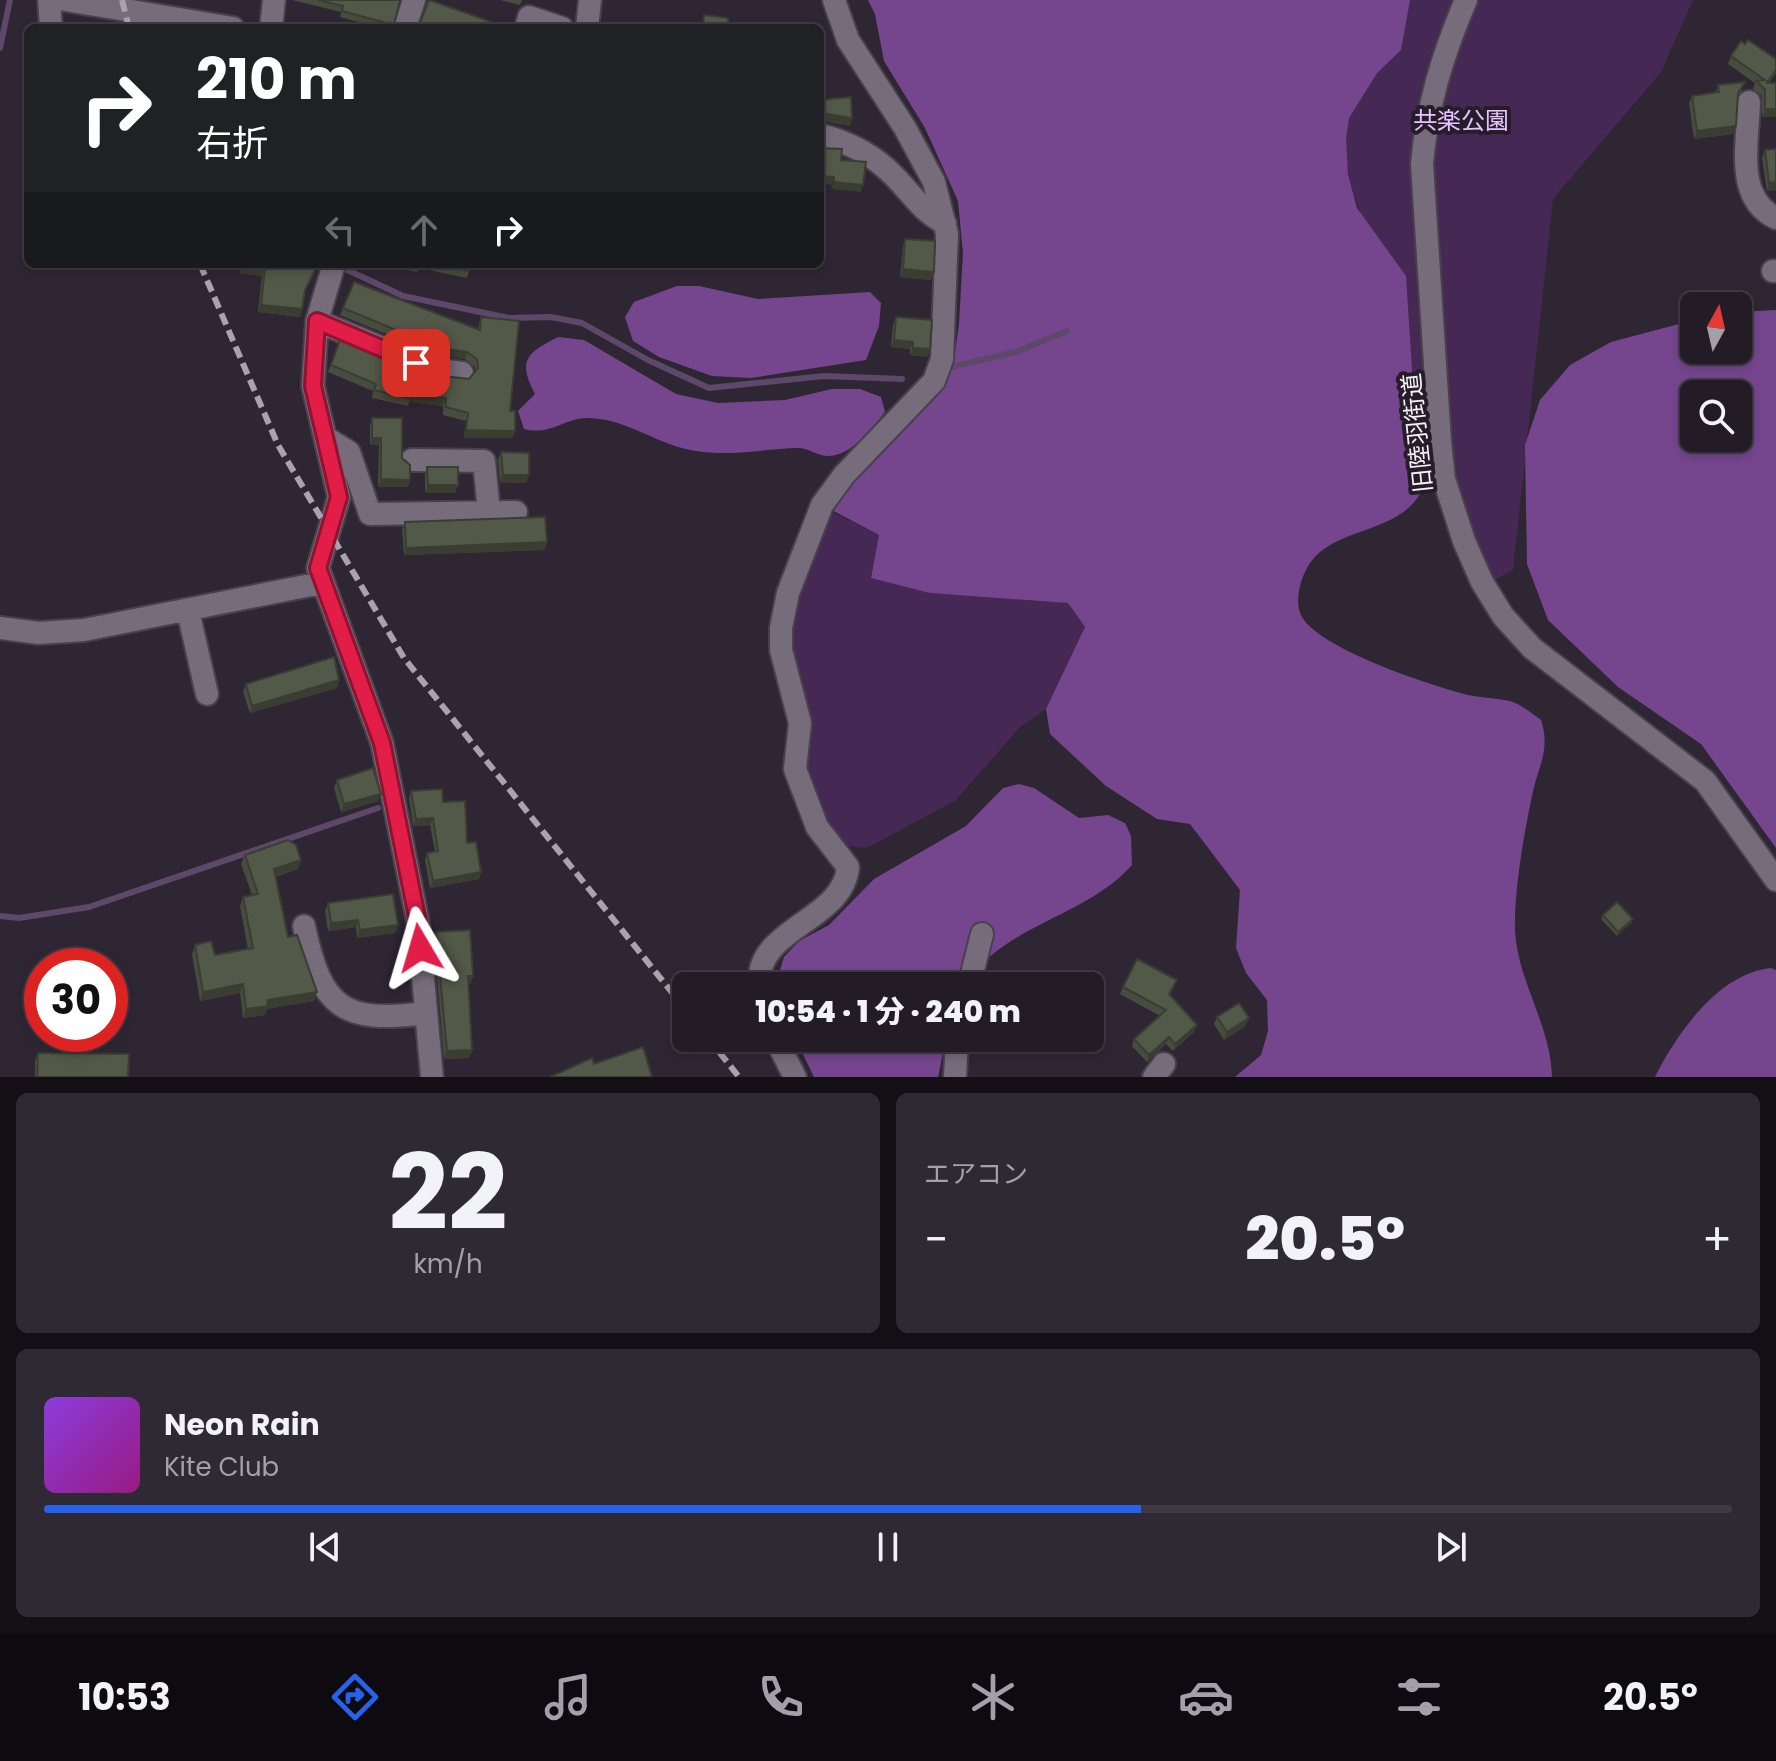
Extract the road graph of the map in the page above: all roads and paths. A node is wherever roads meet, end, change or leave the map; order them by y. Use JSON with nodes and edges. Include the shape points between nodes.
{"nodes":[{"id":1,"x":49,"y":0,"type":"edge"},
{"id":2,"x":65,"y":0,"type":"edge"},
{"id":3,"x":274,"y":0,"type":"edge"},
{"id":4,"x":414,"y":0,"type":"edge"},
{"id":5,"x":590,"y":0,"type":"edge"},
{"id":6,"x":834,"y":0,"type":"edge"},
{"id":7,"x":1466,"y":0,"type":"edge"},
{"id":8,"x":51,"y":24,"type":"edge"},
{"id":9,"x":209,"y":24,"type":"edge"},
{"id":10,"x":271,"y":24,"type":"edge"},
{"id":11,"x":406,"y":24,"type":"edge"},
{"id":12,"x":527,"y":24,"type":"edge"},
{"id":13,"x":550,"y":24,"type":"edge"},
{"id":14,"x":587,"y":24,"type":"edge"},
{"id":15,"x":1749,"y":102,"type":"dead end"},
{"id":16,"x":824,"y":136,"type":"edge"},
{"id":17,"x":1776,"y":218,"type":"edge"},
{"id":18,"x":945,"y":223,"type":"junction"},
{"id":19,"x":332,"y":270,"type":"edge"},
{"id":20,"x":317,"y":321,"type":"junction"},
{"id":21,"x":462,"y":373,"type":"dead end"},
{"id":22,"x":326,"y":438,"type":"junction"},
{"id":23,"x":412,"y":460,"type":"dead end"},
{"id":24,"x":489,"y":512,"type":"junction"},
{"id":25,"x":516,"y":512,"type":"dead end"},
{"id":26,"x":321,"y":583,"type":"junction"},
{"id":27,"x":188,"y":611,"type":"junction"},
{"id":28,"x":0,"y":628,"type":"edge"},
{"id":29,"x":207,"y":694,"type":"dead end"},
{"id":30,"x":1776,"y":880,"type":"edge"},
{"id":31,"x":304,"y":926,"type":"dead end"},
{"id":32,"x":982,"y":934,"type":"dead end"},
{"id":33,"x":760,"y":972,"type":"edge"},
{"id":34,"x":972,"y":972,"type":"edge"},
{"id":35,"x":425,"y":1013,"type":"junction"},
{"id":36,"x":782,"y":1052,"type":"edge"},
{"id":37,"x":956,"y":1052,"type":"edge"},
{"id":38,"x":432,"y":1077,"type":"edge"},
{"id":39,"x":795,"y":1077,"type":"edge"},
{"id":40,"x":955,"y":1077,"type":"edge"}],
"edges":[{"from":1,"to":8,"type":"street"},
{"from":2,"to":9,"type":"street"},
{"from":3,"to":10,"type":"street"},
{"from":4,"to":11,"type":"street"},
{"from":5,"to":14,"type":"street"},
{"from":6,"to":18,"type":"street","via":[[848,40],[934,182]]},
{"from":7,"to":30,"type":"street","name":"旧陸羽街道","via":[[1442,57],[1425,125],[1422,164],[1444,479],[1464,541],[1503,616],[1532,648],[1705,781]]},
{"from":12,"to":13,"type":"street","via":[[529,17]]},
{"from":15,"to":17,"type":"street","via":[[1751,198]]},
{"from":16,"to":18,"type":"street","via":[[876,159],[928,215]]},
{"from":18,"to":33,"type":"street","via":[[945,321],[934,381],[822,505],[788,593],[781,650],[800,723],[795,769],[817,827],[848,867],[847,881],[768,952]]},
{"from":19,"to":20,"type":"street"},
{"from":20,"to":21,"type":"street","via":[[433,369]]},
{"from":20,"to":22,"type":"street","via":[[313,386]]},
{"from":22,"to":24,"type":"street","via":[[349,452],[370,514]]},
{"from":22,"to":26,"type":"street","via":[[339,497],[320,554]]},
{"from":23,"to":24,"type":"street","via":[[484,461]]},
{"from":24,"to":25,"type":"street"},
{"from":26,"to":27,"type":"street"},
{"from":26,"to":35,"type":"street","via":[[382,743],[418,922]]},
{"from":27,"to":28,"type":"street","via":[[84,630],[39,633]]},
{"from":27,"to":29,"type":"street"},
{"from":31,"to":35,"type":"street","via":[[316,974],[334,1000],[366,1017]]},
{"from":32,"to":34,"type":"street"},
{"from":35,"to":38,"type":"street"},
{"from":36,"to":39,"type":"street"},
{"from":37,"to":40,"type":"street"}]}
